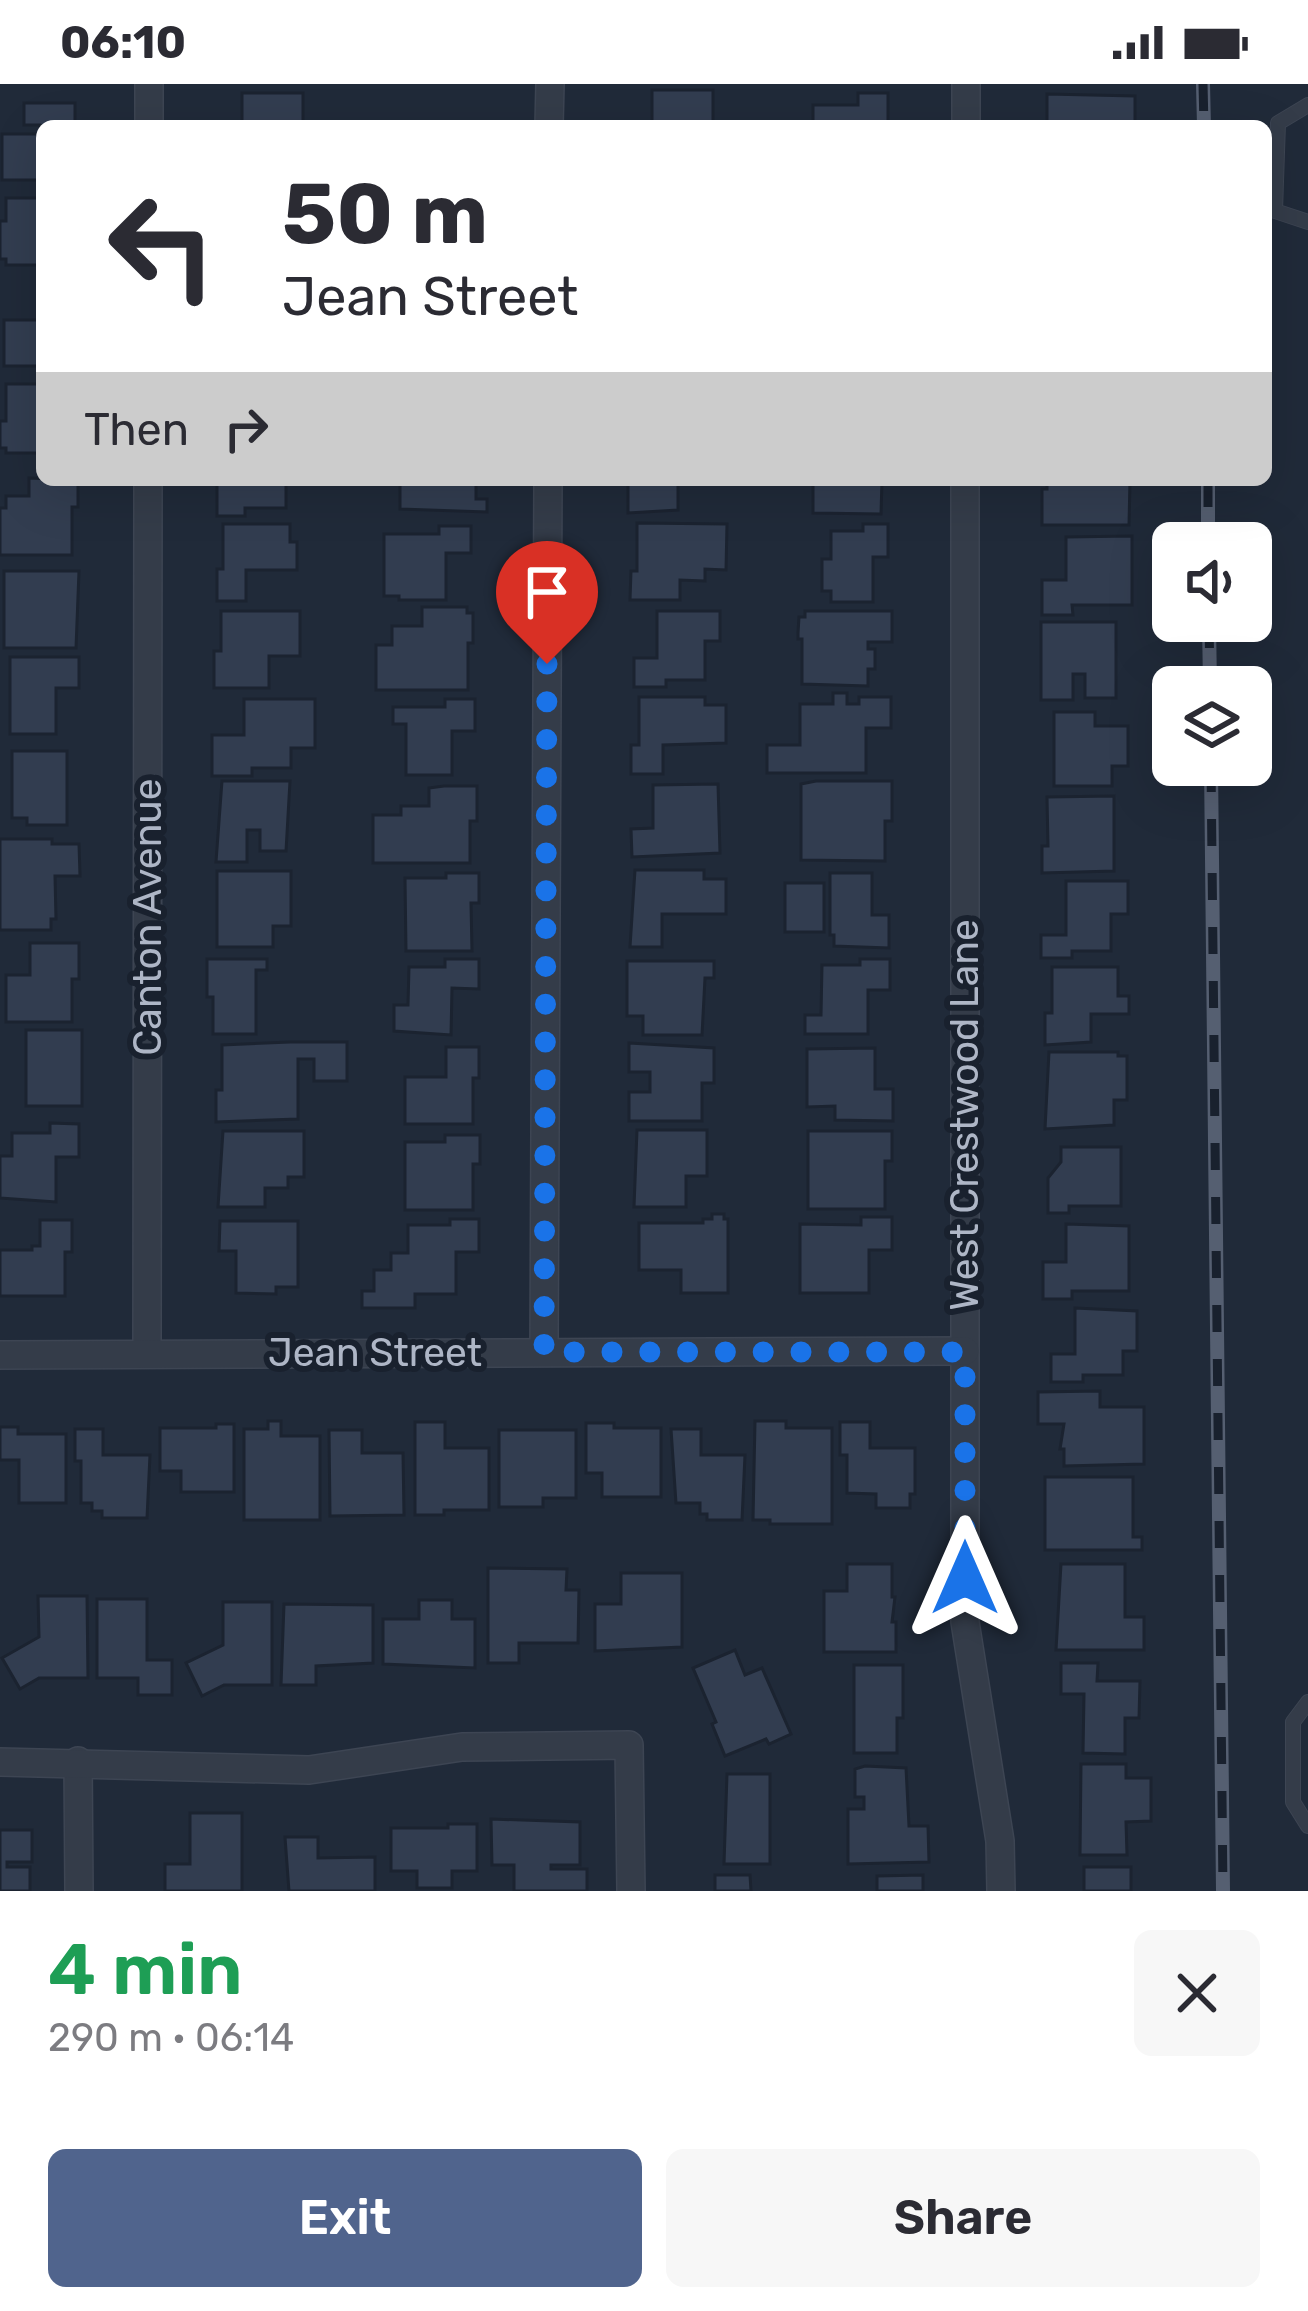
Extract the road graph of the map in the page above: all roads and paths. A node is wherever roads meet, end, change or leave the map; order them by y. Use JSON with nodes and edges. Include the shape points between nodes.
{"nodes":[{"id":1,"x":148,"y":84,"type":"edge"},
{"id":2,"x":550,"y":84,"type":"edge"},
{"id":3,"x":966,"y":84,"type":"edge"},
{"id":4,"x":1308,"y":105,"type":"edge"},
{"id":5,"x":148,"y":120,"type":"edge"},
{"id":6,"x":549,"y":120,"type":"edge"},
{"id":7,"x":966,"y":120,"type":"edge"},
{"id":8,"x":1308,"y":222,"type":"edge"},
{"id":9,"x":148,"y":486,"type":"edge"},
{"id":10,"x":548,"y":486,"type":"edge"},
{"id":11,"x":965,"y":486,"type":"edge"},
{"id":12,"x":544,"y":1352,"type":"junction"},
{"id":13,"x":965,"y":1352,"type":"junction"},
{"id":14,"x":147,"y":1353,"type":"junction"},
{"id":15,"x":0,"y":1355,"type":"edge"},
{"id":16,"x":1308,"y":1702,"type":"edge"},
{"id":17,"x":78,"y":1761,"type":"junction"},
{"id":18,"x":0,"y":1762,"type":"edge"},
{"id":19,"x":1308,"y":1826,"type":"edge"},
{"id":20,"x":79,"y":1891,"type":"edge"},
{"id":21,"x":631,"y":1891,"type":"edge"},
{"id":22,"x":1001,"y":1891,"type":"edge"}],
"edges":[{"from":1,"to":5,"type":"street"},
{"from":2,"to":6,"type":"street"},
{"from":3,"to":7,"type":"street"},
{"from":4,"to":8,"type":"lane","via":[[1277,123],[1276,211]]},
{"from":9,"to":14,"type":"street","name":"Canton Avenue"},
{"from":10,"to":12,"type":"street"},
{"from":11,"to":13,"type":"street","name":"West Crestwood Lane"},
{"from":12,"to":13,"type":"street","name":"Jean Street"},
{"from":12,"to":14,"type":"street","name":"Jean Street"},
{"from":13,"to":22,"type":"street","name":"West Crestwood Lane","via":[[965,1622]]},
{"from":14,"to":15,"type":"street","name":"Jean Street"},
{"from":16,"to":19,"type":"lane","via":[[1293,1722],[1293,1802]]},
{"from":17,"to":18,"type":"street"},
{"from":17,"to":20,"type":"street"},
{"from":17,"to":21,"type":"street","via":[[309,1770],[462,1747],[629,1744]]}]}
